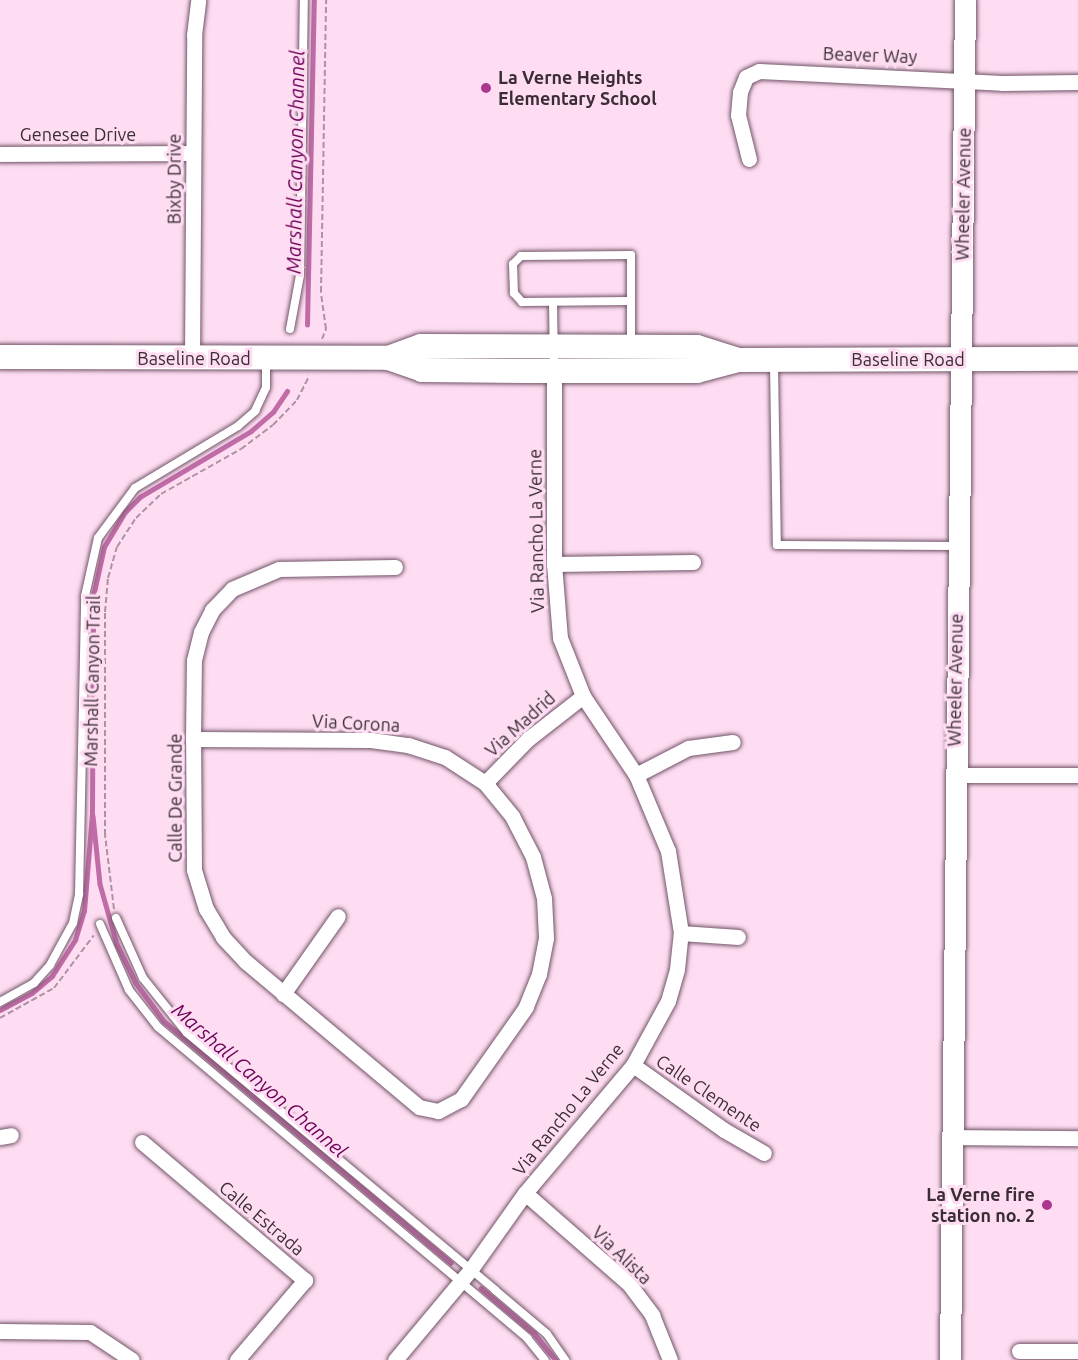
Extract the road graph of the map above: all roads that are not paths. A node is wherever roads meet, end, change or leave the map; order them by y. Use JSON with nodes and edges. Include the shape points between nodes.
{"nodes":[{"id":1,"x":198,"y":0,"type":"edge"},
{"id":2,"x":304,"y":0,"type":"edge"},
{"id":3,"x":965,"y":0,"type":"edge"},
{"id":4,"x":965,"y":80,"type":"junction"},
{"id":5,"x":1078,"y":82,"type":"edge"},
{"id":6,"x":193,"y":153,"type":"junction"},
{"id":7,"x":0,"y":154,"type":"edge"},
{"id":8,"x":748,"y":159,"type":"dead end"},
{"id":9,"x":631,"y":301,"type":"junction"},
{"id":10,"x":553,"y":302,"type":"junction"},
{"id":11,"x":290,"y":329,"type":"dead end"},
{"id":12,"x":631,"y":347,"type":"junction"},
{"id":13,"x":0,"y":357,"type":"edge"},
{"id":14,"x":192,"y":358,"type":"junction"},
{"id":15,"x":266,"y":358,"type":"junction"},
{"id":16,"x":554,"y":359,"type":"junction"},
{"id":17,"x":960,"y":359,"type":"junction"},
{"id":18,"x":1078,"y":359,"type":"edge"},
{"id":19,"x":738,"y":360,"type":"junction"},
{"id":20,"x":774,"y":360,"type":"junction"},
{"id":21,"x":957,"y":546,"type":"junction"},
{"id":22,"x":693,"y":562,"type":"dead end"},
{"id":23,"x":554,"y":564,"type":"junction"},
{"id":24,"x":395,"y":567,"type":"dead end"},
{"id":25,"x":583,"y":696,"type":"junction"},
{"id":26,"x":193,"y":739,"type":"junction"},
{"id":27,"x":733,"y":742,"type":"dead end"},
{"id":28,"x":636,"y":775,"type":"junction"},
{"id":29,"x":1078,"y":775,"type":"edge"},
{"id":30,"x":954,"y":776,"type":"junction"},
{"id":31,"x":485,"y":783,"type":"junction"},
{"id":32,"x":338,"y":916,"type":"dead end"},
{"id":33,"x":116,"y":918,"type":"road end"},
{"id":34,"x":100,"y":924,"type":"road end"},
{"id":35,"x":681,"y":933,"type":"junction"},
{"id":36,"x":738,"y":937,"type":"dead end"},
{"id":37,"x":283,"y":994,"type":"junction"},
{"id":38,"x":0,"y":1002,"type":"edge"},
{"id":39,"x":633,"y":1065,"type":"junction"},
{"id":40,"x":438,"y":1111,"type":"joint"},
{"id":41,"x":952,"y":1137,"type":"junction"},
{"id":42,"x":1078,"y":1138,"type":"edge"},
{"id":43,"x":142,"y":1142,"type":"dead end"},
{"id":44,"x":764,"y":1153,"type":"dead end"},
{"id":45,"x":525,"y":1193,"type":"junction"},
{"id":46,"x":471,"y":1269,"type":"junction"},
{"id":47,"x":459,"y":1283,"type":"junction"},
{"id":48,"x":0,"y":1330,"type":"edge"},
{"id":49,"x":1019,"y":1351,"type":"dead end"},
{"id":50,"x":1078,"y":1351,"type":"edge"},
{"id":51,"x":400,"y":1358,"type":"edge"},
{"id":52,"x":132,"y":1360,"type":"edge"},
{"id":53,"x":237,"y":1360,"type":"edge"},
{"id":54,"x":545,"y":1360,"type":"edge"},
{"id":55,"x":565,"y":1360,"type":"edge"},
{"id":56,"x":670,"y":1360,"type":"edge"},
{"id":57,"x":950,"y":1360,"type":"edge"}],
"edges":[{"from":1,"to":6,"type":"street","name":"Bixby Drive"},
{"from":2,"to":11,"type":"lane","via":[[300,275]]},
{"from":3,"to":4,"type":"main road","name":"Wheeler Avenue"},
{"from":4,"to":5,"type":"street","name":"Beaver Way"},
{"from":4,"to":8,"type":"street","name":"Beaver Way","via":[[759,71],[746,77],[740,92],[738,116]]},
{"from":4,"to":17,"type":"main road","name":"Wheeler Avenue"},
{"from":6,"to":7,"type":"street","name":"Genesee Drive"},
{"from":6,"to":14,"type":"street","name":"Bixby Drive"},
{"from":9,"to":10,"type":"lane"},
{"from":9,"to":10,"type":"lane","via":[[631,255],[521,256],[513,264],[516,300]]},
{"from":9,"to":12,"type":"lane"},
{"from":10,"to":16,"type":"lane"},
{"from":12,"to":16,"type":"main road","name":"Baseline Road"},
{"from":12,"to":19,"type":"main road","name":"Baseline Road","via":[[697,347]]},
{"from":13,"to":14,"type":"main road","name":"Baseline Road"},
{"from":14,"to":15,"type":"main road","name":"Baseline Road"},
{"from":15,"to":16,"type":"main road","name":"Baseline Road","via":[[388,358],[422,370]]},
{"from":15,"to":38,"type":"lane","via":[[266,387],[255,411],[238,426],[135,488],[98,537],[85,596],[79,894],[73,923],[50,965],[34,983]]},
{"from":16,"to":19,"type":"main road","name":"Baseline Road","via":[[697,371]]},
{"from":16,"to":23,"type":"street","name":"Via Rancho La Verne"},
{"from":17,"to":18,"type":"main road","name":"Baseline Road"},
{"from":17,"to":20,"type":"main road","name":"Baseline Road"},
{"from":17,"to":21,"type":"main road","name":"Wheeler Avenue"},
{"from":19,"to":20,"type":"main road","name":"Baseline Road"},
{"from":20,"to":21,"type":"lane","via":[[777,546]]},
{"from":21,"to":30,"type":"main road","name":"Wheeler Avenue"},
{"from":22,"to":23,"type":"street"},
{"from":23,"to":25,"type":"street","name":"Via Rancho La Verne","via":[[560,638]]},
{"from":24,"to":26,"type":"street","name":"Calle De Grande","via":[[279,569],[232,590],[212,610],[201,632],[194,660]]},
{"from":25,"to":28,"type":"street","name":"Via Rancho La Verne"},
{"from":25,"to":31,"type":"street","name":"Via Madrid","via":[[528,739]]},
{"from":26,"to":31,"type":"street","name":"Via Corona","via":[[371,740],[408,745],[445,757]]},
{"from":26,"to":37,"type":"street","name":"Calle De Grande","via":[[194,870],[206,909],[222,937]]},
{"from":27,"to":28,"type":"street","via":[[688,748]]},
{"from":28,"to":35,"type":"street","name":"Via Rancho La Verne","via":[[668,851]]},
{"from":29,"to":30,"type":"street"},
{"from":30,"to":41,"type":"main road","name":"Wheeler Avenue"},
{"from":31,"to":40,"type":"street","name":"Via Corona","via":[[512,816],[532,857],[544,898],[546,938],[539,974],[526,1007],[461,1100]]},
{"from":32,"to":37,"type":"street"},
{"from":33,"to":46,"type":"lane","via":[[143,978],[187,1033]]},
{"from":34,"to":47,"type":"lane","via":[[129,990],[158,1027]]},
{"from":35,"to":36,"type":"street"},
{"from":35,"to":39,"type":"street","name":"Via Rancho La Verne","via":[[668,1001]]},
{"from":37,"to":40,"type":"street","name":"Calle De Grande","via":[[419,1107]]},
{"from":39,"to":44,"type":"street","name":"Calle Clemente","via":[[724,1130]]},
{"from":39,"to":45,"type":"street","name":"Via Rancho La Verne"},
{"from":41,"to":42,"type":"street"},
{"from":41,"to":57,"type":"main road","name":"Wheeler Avenue"},
{"from":43,"to":53,"type":"street","name":"Calle Estrada","via":[[305,1280]]},
{"from":45,"to":46,"type":"street","name":"Via Rancho La Verne"},
{"from":45,"to":56,"type":"street","name":"Via Alista","via":[[629,1284],[652,1315]]},
{"from":46,"to":47,"type":"street","name":"Via Rancho La Verne"},
{"from":46,"to":55,"type":"lane","via":[[547,1334]]},
{"from":47,"to":51,"type":"street","name":"Via Rancho La Verne"},
{"from":47,"to":54,"type":"lane","via":[[527,1338]]},
{"from":48,"to":52,"type":"street","via":[[90,1332]]},
{"from":49,"to":50,"type":"street"}]}
